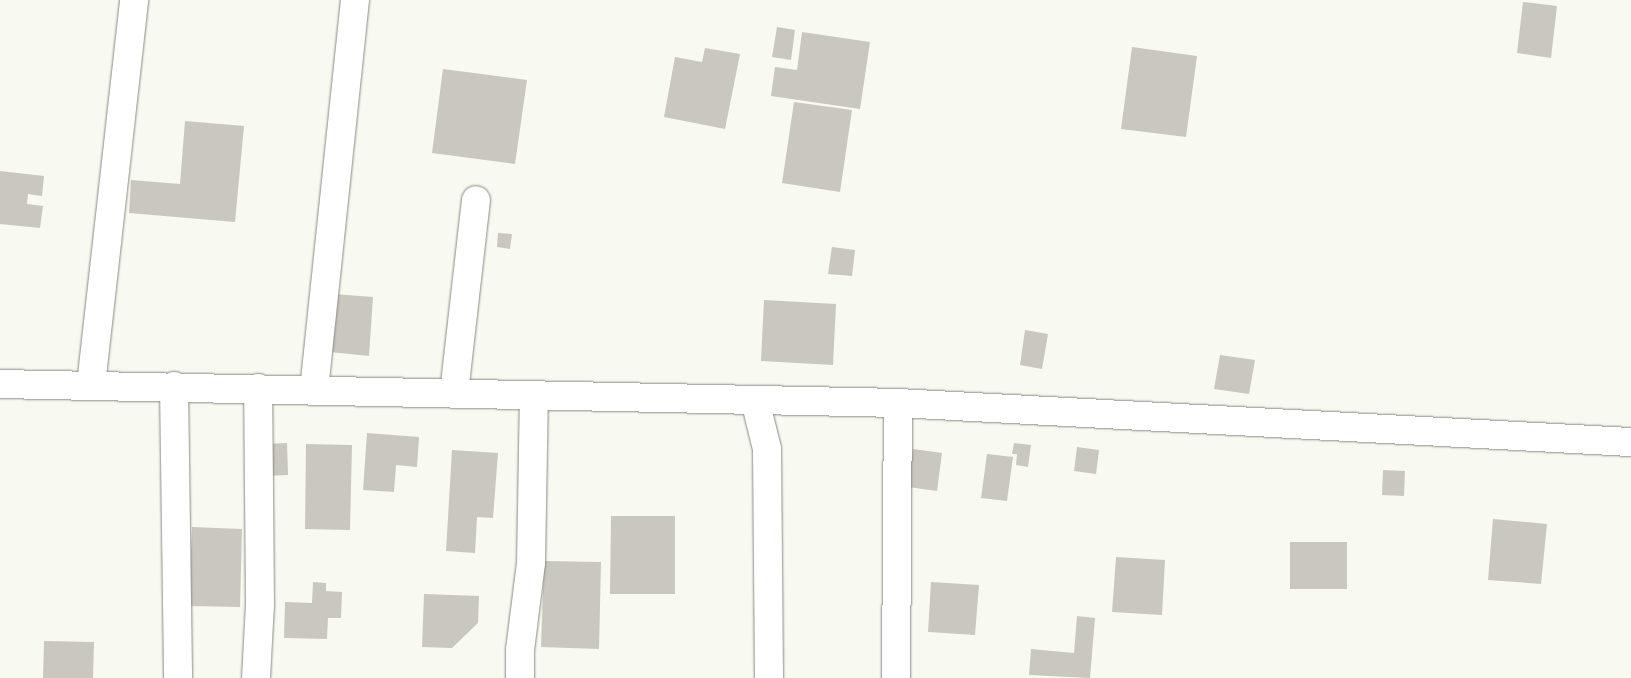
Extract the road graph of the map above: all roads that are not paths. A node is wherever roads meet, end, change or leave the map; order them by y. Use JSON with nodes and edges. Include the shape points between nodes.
{"nodes":[{"id":1,"x":134,"y":0,"type":"edge"},
{"id":2,"x":355,"y":0,"type":"edge"},
{"id":3,"x":476,"y":200,"type":"dead end"},
{"id":4,"x":0,"y":384,"type":"edge"},
{"id":5,"x":91,"y":385,"type":"junction"},
{"id":6,"x":174,"y":386,"type":"junction"},
{"id":7,"x":258,"y":388,"type":"junction"},
{"id":8,"x":314,"y":390,"type":"junction"},
{"id":9,"x":454,"y":393,"type":"junction"},
{"id":10,"x":534,"y":394,"type":"junction"},
{"id":11,"x":754,"y":400,"type":"junction"},
{"id":12,"x":898,"y":403,"type":"junction"},
{"id":13,"x":1631,"y":442,"type":"edge"},
{"id":14,"x":178,"y":678,"type":"edge"},
{"id":15,"x":256,"y":678,"type":"edge"},
{"id":16,"x":520,"y":678,"type":"edge"},
{"id":17,"x":770,"y":678,"type":"edge"},
{"id":18,"x":896,"y":678,"type":"edge"}],
"edges":[{"from":1,"to":5,"type":"street"},
{"from":2,"to":8,"type":"street"},
{"from":3,"to":9,"type":"street"},
{"from":4,"to":5,"type":"street"},
{"from":5,"to":6,"type":"street"},
{"from":6,"to":7,"type":"street"},
{"from":6,"to":14,"type":"street"},
{"from":7,"to":8,"type":"street"},
{"from":7,"to":15,"type":"street","via":[[260,604]]},
{"from":8,"to":9,"type":"street"},
{"from":9,"to":10,"type":"street"},
{"from":10,"to":11,"type":"street"},
{"from":10,"to":16,"type":"street","via":[[531,563],[520,650]]},
{"from":11,"to":12,"type":"street"},
{"from":11,"to":17,"type":"street","via":[[767,449]]},
{"from":12,"to":13,"type":"street"},
{"from":12,"to":18,"type":"street"}]}
